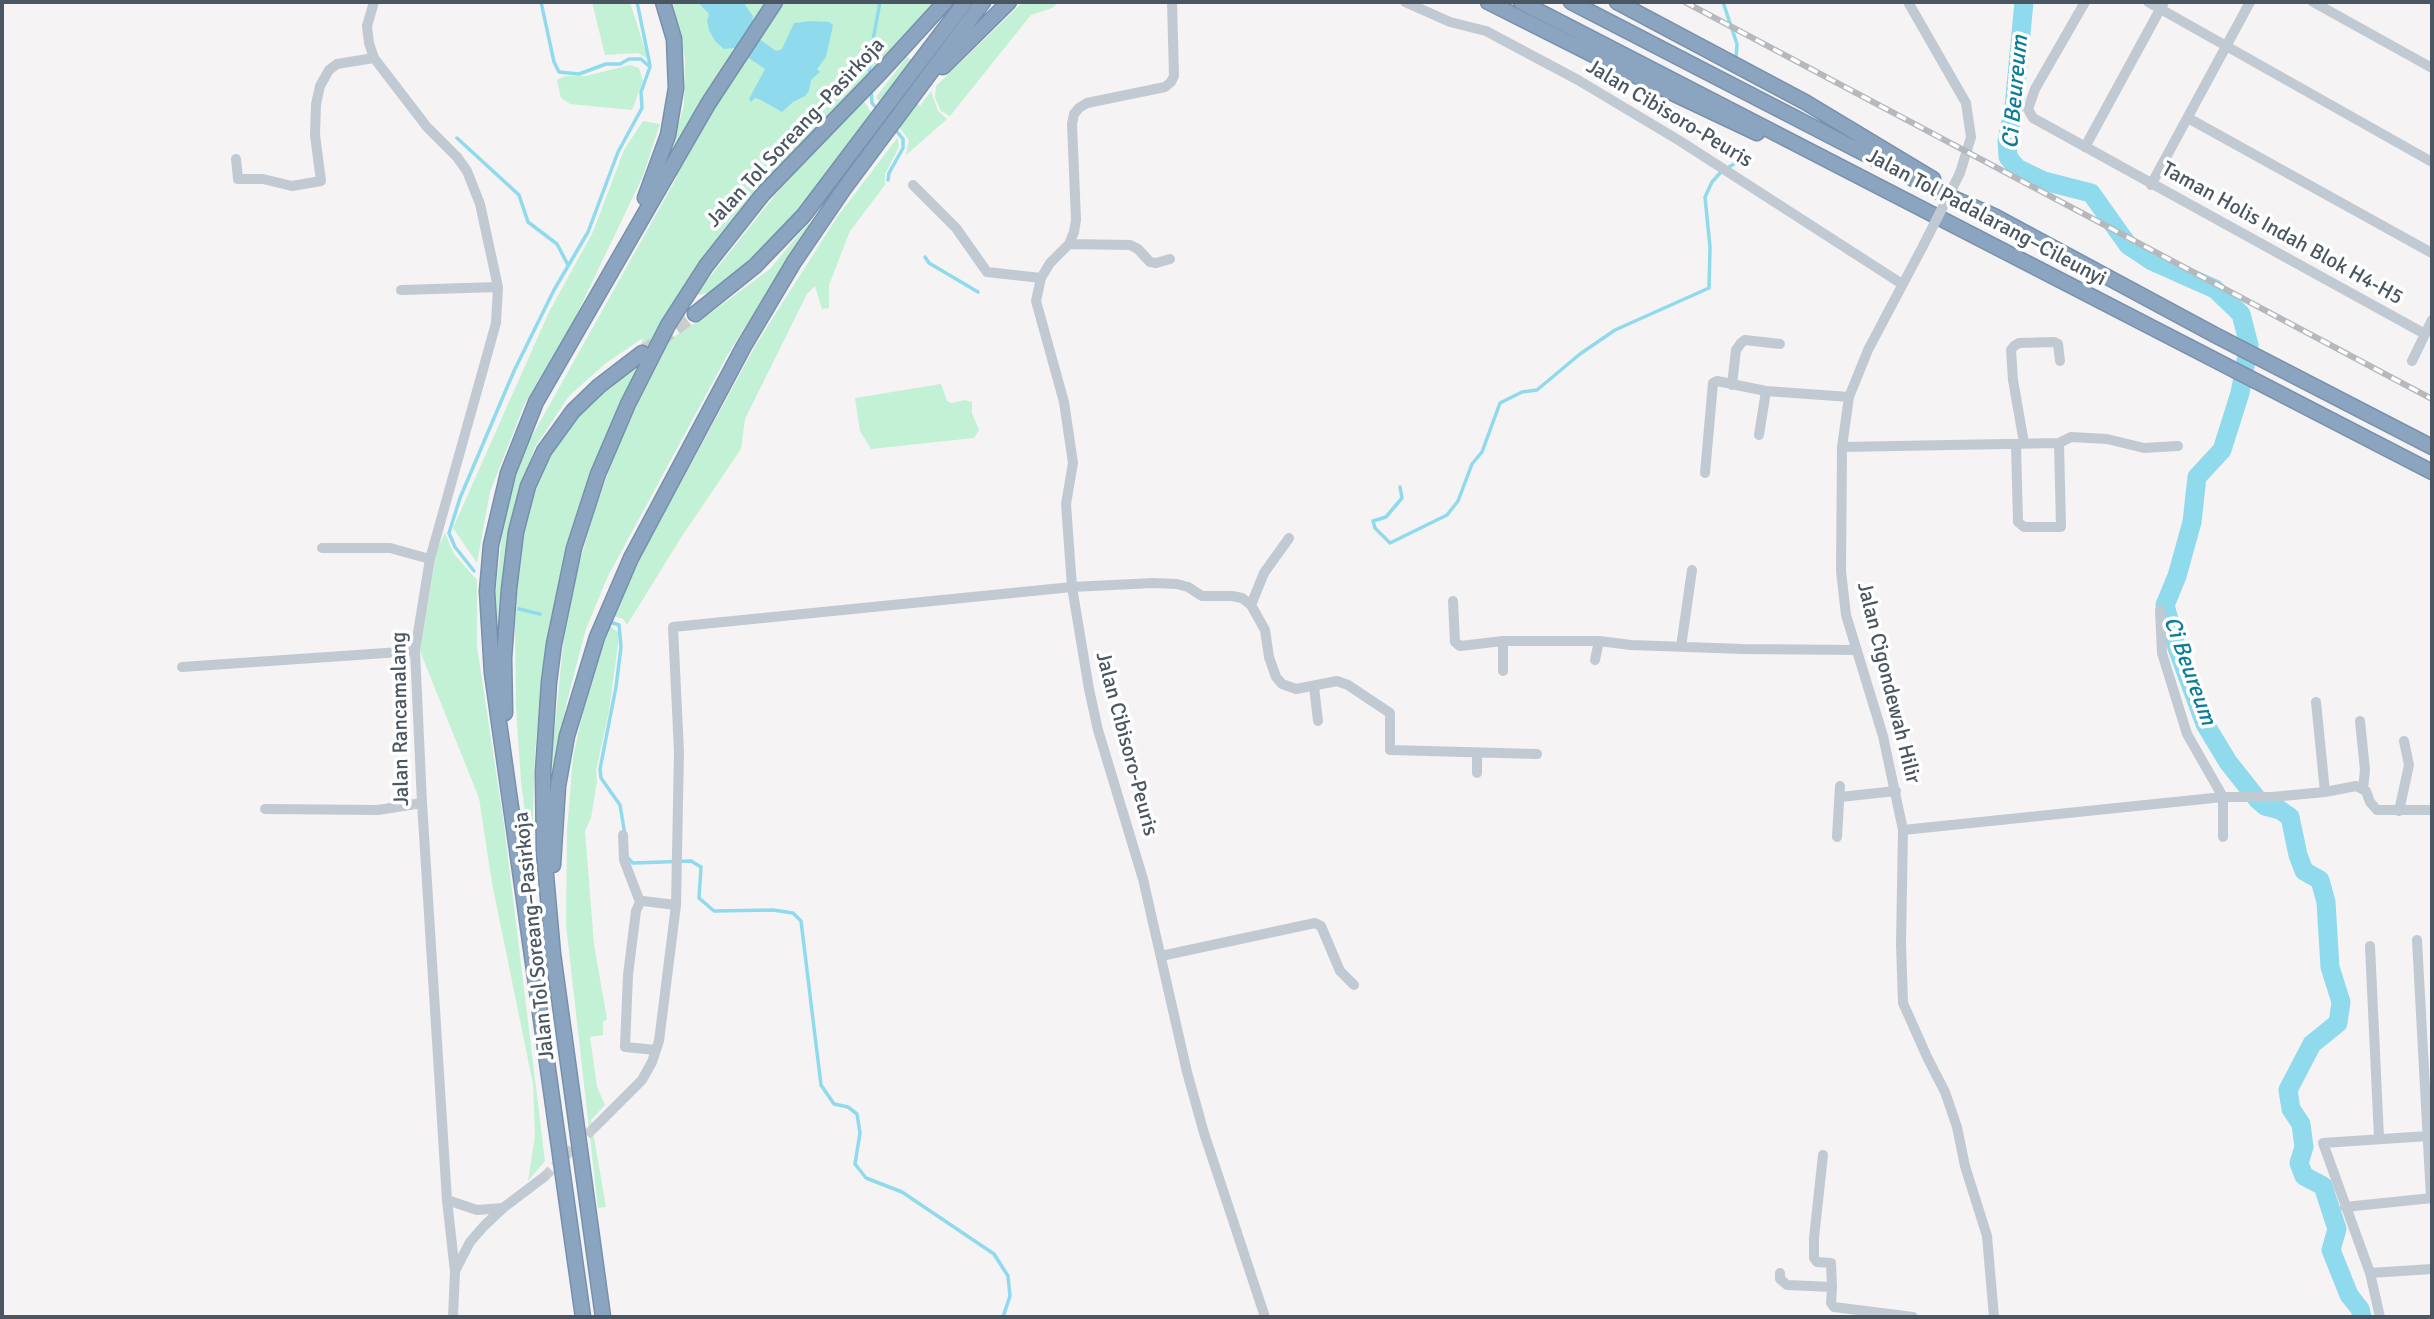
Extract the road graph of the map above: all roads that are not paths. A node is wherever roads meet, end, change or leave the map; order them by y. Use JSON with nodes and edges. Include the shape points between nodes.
{"nodes":[{"id":1,"x":373,"y":2,"type":"edge"},
{"id":2,"x":663,"y":2,"type":"edge"},
{"id":3,"x":775,"y":2,"type":"edge"},
{"id":4,"x":945,"y":2,"type":"edge"},
{"id":5,"x":965,"y":2,"type":"edge"},
{"id":6,"x":983,"y":2,"type":"edge"},
{"id":7,"x":1009,"y":2,"type":"edge"},
{"id":8,"x":1172,"y":2,"type":"edge"},
{"id":9,"x":1405,"y":2,"type":"edge"},
{"id":10,"x":1480,"y":2,"type":"edge"},
{"id":11,"x":1488,"y":2,"type":"edge"},
{"id":12,"x":1521,"y":2,"type":"edge"},
{"id":13,"x":1571,"y":2,"type":"edge"},
{"id":14,"x":1617,"y":2,"type":"edge"},
{"id":15,"x":1908,"y":2,"type":"edge"},
{"id":16,"x":2085,"y":2,"type":"edge"},
{"id":17,"x":2148,"y":2,"type":"edge"},
{"id":18,"x":2250,"y":2,"type":"edge"},
{"id":19,"x":2313,"y":2,"type":"edge"},
{"id":20,"x":2162,"y":5,"type":"edge"},
{"id":21,"x":1539,"y":28,"type":"junction"},
{"id":22,"x":2226,"y":45,"type":"junction"},
{"id":23,"x":374,"y":58,"type":"junction"},
{"id":24,"x":2432,"y":68,"type":"edge"},
{"id":25,"x":912,"y":90,"type":"junction"},
{"id":26,"x":2188,"y":118,"type":"junction"},
{"id":27,"x":2085,"y":148,"type":"junction"},
{"id":28,"x":236,"y":159,"type":"dead end"},
{"id":29,"x":2432,"y":162,"type":"edge"},
{"id":30,"x":661,"y":173,"type":"junction"},
{"id":31,"x":1855,"y":173,"type":"junction"},
{"id":32,"x":913,"y":185,"type":"dead end"},
{"id":33,"x":2151,"y":185,"type":"junction"},
{"id":34,"x":1994,"y":216,"type":"junction"},
{"id":35,"x":1069,"y":244,"type":"junction"},
{"id":36,"x":2432,"y":253,"type":"edge"},
{"id":37,"x":1170,"y":259,"type":"dead end"},
{"id":38,"x":1041,"y":278,"type":"junction"},
{"id":39,"x":1902,"y":284,"type":"junction"},
{"id":40,"x":498,"y":287,"type":"junction"},
{"id":41,"x":401,"y":290,"type":"dead end"},
{"id":42,"x":695,"y":314,"type":"tunnel mouth"},
{"id":43,"x":2432,"y":320,"type":"edge"},
{"id":44,"x":2425,"y":334,"type":"junction"},
{"id":45,"x":1780,"y":344,"type":"dead end"},
{"id":46,"x":642,"y":353,"type":"tunnel mouth"},
{"id":47,"x":2060,"y":361,"type":"dead end"},
{"id":48,"x":2412,"y":361,"type":"dead end"},
{"id":49,"x":1732,"y":385,"type":"junction"},
{"id":50,"x":1766,"y":391,"type":"junction"},
{"id":51,"x":1849,"y":397,"type":"junction"},
{"id":52,"x":1759,"y":435,"type":"dead end"},
{"id":53,"x":2059,"y":443,"type":"junction"},
{"id":54,"x":2020,"y":444,"type":"junction"},
{"id":55,"x":2178,"y":446,"type":"dead end"},
{"id":56,"x":1842,"y":447,"type":"junction"},
{"id":57,"x":2432,"y":447,"type":"edge"},
{"id":58,"x":2432,"y":472,"type":"edge"},
{"id":59,"x":1705,"y":473,"type":"dead end"},
{"id":60,"x":1289,"y":538,"type":"dead end"},
{"id":61,"x":322,"y":548,"type":"dead end"},
{"id":62,"x":430,"y":559,"type":"junction"},
{"id":63,"x":1692,"y":570,"type":"dead end"},
{"id":64,"x":1072,"y":587,"type":"junction"},
{"id":65,"x":1453,"y":601,"type":"dead end"},
{"id":66,"x":1251,"y":605,"type":"junction"},
{"id":67,"x":2160,"y":610,"type":"dead end"},
{"id":68,"x":1503,"y":641,"type":"junction"},
{"id":69,"x":1600,"y":641,"type":"junction"},
{"id":70,"x":1681,"y":647,"type":"junction"},
{"id":71,"x":1857,"y":650,"type":"junction"},
{"id":72,"x":415,"y":651,"type":"junction"},
{"id":73,"x":1595,"y":660,"type":"dead end"},
{"id":74,"x":183,"y":667,"type":"dead end"},
{"id":75,"x":1503,"y":671,"type":"dead end"},
{"id":76,"x":1314,"y":687,"type":"junction"},
{"id":77,"x":2316,"y":702,"type":"dead end"},
{"id":78,"x":1318,"y":721,"type":"dead end"},
{"id":79,"x":2360,"y":721,"type":"dead end"},
{"id":80,"x":2404,"y":741,"type":"dead end"},
{"id":81,"x":1477,"y":753,"type":"junction"},
{"id":82,"x":1537,"y":754,"type":"dead end"},
{"id":83,"x":1477,"y":774,"type":"dead end"},
{"id":84,"x":1840,"y":786,"type":"dead end"},
{"id":85,"x":2363,"y":789,"type":"junction"},
{"id":86,"x":1896,"y":791,"type":"junction"},
{"id":87,"x":2325,"y":792,"type":"junction"},
{"id":88,"x":1840,"y":797,"type":"junction"},
{"id":89,"x":2222,"y":797,"type":"junction"},
{"id":90,"x":422,"y":803,"type":"junction"},
{"id":91,"x":265,"y":810,"type":"dead end"},
{"id":92,"x":2432,"y":810,"type":"edge"},
{"id":93,"x":2399,"y":811,"type":"junction"},
{"id":94,"x":1903,"y":830,"type":"junction"},
{"id":95,"x":624,"y":835,"type":"dead end"},
{"id":96,"x":516,"y":836,"type":"junction"},
{"id":97,"x":2223,"y":837,"type":"dead end"},
{"id":98,"x":1837,"y":838,"type":"dead end"},
{"id":99,"x":640,"y":902,"type":"junction"},
{"id":100,"x":676,"y":905,"type":"junction"},
{"id":101,"x":2417,"y":940,"type":"dead end"},
{"id":102,"x":2370,"y":946,"type":"dead end"},
{"id":103,"x":553,"y":954,"type":"junction"},
{"id":104,"x":1161,"y":956,"type":"junction"},
{"id":105,"x":1354,"y":985,"type":"dead end"},
{"id":106,"x":656,"y":1050,"type":"junction"},
{"id":107,"x":595,"y":1127,"type":"tunnel mouth"},
{"id":108,"x":2428,"y":1136,"type":"junction"},
{"id":109,"x":2379,"y":1138,"type":"junction"},
{"id":110,"x":1823,"y":1155,"type":"dead end"},
{"id":111,"x":544,"y":1177,"type":"tunnel mouth"},
{"id":112,"x":2432,"y":1198,"type":"edge"},
{"id":113,"x":447,"y":1200,"type":"junction"},
{"id":114,"x":2345,"y":1207,"type":"junction"},
{"id":115,"x":503,"y":1208,"type":"junction"},
{"id":116,"x":2432,"y":1269,"type":"edge"},
{"id":117,"x":455,"y":1272,"type":"junction"},
{"id":118,"x":1780,"y":1273,"type":"dead end"},
{"id":119,"x":2370,"y":1273,"type":"junction"},
{"id":120,"x":1832,"y":1287,"type":"junction"},
{"id":121,"x":453,"y":1317,"type":"edge"},
{"id":122,"x":583,"y":1317,"type":"edge"},
{"id":123,"x":603,"y":1317,"type":"edge"},
{"id":124,"x":1265,"y":1317,"type":"edge"},
{"id":125,"x":1913,"y":1317,"type":"edge"},
{"id":126,"x":1994,"y":1317,"type":"edge"},
{"id":127,"x":2380,"y":1317,"type":"edge"}],
"edges":[{"from":1,"to":23,"type":"street","name":"Jalan Rancamalang","via":[[367,26]]},
{"from":2,"to":30,"type":"highway","via":[[674,39],[676,88]]},
{"from":3,"to":30,"type":"highway","name":"Jalan Tol Soreang–Pasirkoja"},
{"from":4,"to":103,"type":"highway","name":"Jalan Tol Soreang–Pasirkoja","via":[[762,194],[706,266],[653,354],[598,474],[574,548],[554,644],[544,743],[544,853]]},
{"from":5,"to":25,"type":"highway"},
{"from":6,"to":25,"type":"highway"},
{"from":7,"to":25,"type":"highway"},
{"from":8,"to":35,"type":"street","via":[[1171,82],[1165,88],[1087,103],[1074,114],[1076,220]]},
{"from":9,"to":39,"type":"street","name":"Jalan Cibisoro-Peuris","via":[[1496,36],[1589,87]]},
{"from":10,"to":21,"type":"highway"},
{"from":11,"to":21,"type":"highway"},
{"from":12,"to":31,"type":"highway","name":"Jalan Tol Padalarang–Cileunyi"},
{"from":13,"to":34,"type":"highway","name":"Jalan Tol Padalarang–Cileunyi"},
{"from":14,"to":34,"type":"highway","via":[[1805,102]]},
{"from":15,"to":39,"type":"street","name":"Jalan Cigondewah Hilir","bridge":true,"via":[[1966,103],[1971,137],[1960,173]]},
{"from":16,"to":27,"type":"street","name":"Taman Holis Indah Blok H4-H5","via":[[2028,109],[2032,118]]},
{"from":17,"to":20,"type":"street"},
{"from":18,"to":22,"type":"street"},
{"from":19,"to":24,"type":"street"},
{"from":20,"to":22,"type":"street"},
{"from":20,"to":27,"type":"street"},
{"from":21,"to":31,"type":"highway","via":[[1783,145]]},
{"from":22,"to":26,"type":"street"},
{"from":22,"to":29,"type":"street"},
{"from":23,"to":28,"type":"street","via":[[337,64],[320,86],[315,135],[321,181],[292,186],[238,178]]},
{"from":23,"to":40,"type":"street","name":"Jalan Rancamalang","via":[[467,171],[480,204]]},
{"from":25,"to":42,"type":"highway","via":[[755,266]]},
{"from":25,"to":103,"type":"highway","via":[[818,225],[744,346],[648,523],[597,637],[572,715],[558,786],[552,868]]},
{"from":26,"to":33,"type":"street"},
{"from":26,"to":36,"type":"street"},
{"from":27,"to":33,"type":"street","name":"Taman Holis Indah Blok H4-H5"},
{"from":30,"to":96,"type":"highway","name":"Jalan Tol Soreang–Pasirkoja","via":[[525,426],[491,545],[489,644]]},
{"from":31,"to":58,"type":"highway","name":"Jalan Tol Padalarang–Cileunyi"},
{"from":32,"to":38,"type":"street","via":[[956,228],[987,272]]},
{"from":33,"to":44,"type":"street","name":"Taman Holis Indah Blok H4-H5"},
{"from":34,"to":57,"type":"highway","name":"Jalan Tol Padalarang–Cileunyi"},
{"from":35,"to":37,"type":"street","via":[[1130,245],[1150,262]]},
{"from":35,"to":38,"type":"street"},
{"from":38,"to":64,"type":"street","name":"Jalan Cibisoro-Peuris","via":[[1036,301],[1059,375],[1073,463],[1066,504]]},
{"from":39,"to":51,"type":"street","name":"Jalan Cigondewah Hilir"},
{"from":40,"to":41,"type":"street"},
{"from":40,"to":62,"type":"street","name":"Jalan Rancamalang","via":[[496,323]]},
{"from":43,"to":44,"type":"street"},
{"from":44,"to":48,"type":"street"},
{"from":45,"to":49,"type":"street","via":[[1741,343]]},
{"from":46,"to":96,"type":"highway","via":[[562,424],[536,467],[522,508],[511,570],[504,658]]},
{"from":47,"to":54,"type":"street","via":[[2058,344],[2053,342],[2019,343],[2011,350]]},
{"from":49,"to":50,"type":"street"},
{"from":49,"to":59,"type":"street","via":[[1717,381],[1712,385]]},
{"from":50,"to":51,"type":"street"},
{"from":50,"to":52,"type":"street"},
{"from":51,"to":56,"type":"street","name":"Jalan Cigondewah Hilir"},
{"from":53,"to":54,"type":"street"},
{"from":53,"to":54,"type":"street","via":[[2061,527],[2024,527],[2018,522]]},
{"from":53,"to":55,"type":"street","via":[[2071,437],[2144,448]]},
{"from":54,"to":56,"type":"street"},
{"from":56,"to":71,"type":"street","name":"Jalan Cigondewah Hilir","via":[[1841,571],[1846,615]]},
{"from":60,"to":66,"type":"street","via":[[1264,573]]},
{"from":61,"to":62,"type":"street","via":[[390,548]]},
{"from":62,"to":72,"type":"street","name":"Jalan Rancamalang"},
{"from":63,"to":70,"type":"street"},
{"from":64,"to":66,"type":"street","via":[[1177,584],[1202,596],[1232,596]]},
{"from":64,"to":100,"type":"street","via":[[673,627],[679,752]]},
{"from":64,"to":104,"type":"street","name":"Jalan Cibisoro-Peuris","via":[[1098,730]]},
{"from":65,"to":68,"type":"street","via":[[1456,644]]},
{"from":66,"to":76,"type":"street","via":[[1265,631],[1276,677],[1296,689]]},
{"from":67,"to":89,"type":"street","via":[[2162,653],[2187,734]]},
{"from":68,"to":69,"type":"street"},
{"from":68,"to":75,"type":"street"},
{"from":69,"to":70,"type":"street"},
{"from":69,"to":73,"type":"street"},
{"from":70,"to":71,"type":"street"},
{"from":71,"to":86,"type":"street","name":"Jalan Cigondewah Hilir"},
{"from":72,"to":74,"type":"street"},
{"from":72,"to":90,"type":"street","name":"Jalan Rancamalang"},
{"from":76,"to":78,"type":"street"},
{"from":76,"to":81,"type":"street","via":[[1343,682],[1390,713],[1391,750]]},
{"from":77,"to":87,"type":"street"},
{"from":79,"to":85,"type":"street"},
{"from":80,"to":93,"type":"street","via":[[2409,765]]},
{"from":81,"to":82,"type":"street"},
{"from":81,"to":83,"type":"street"},
{"from":84,"to":88,"type":"street"},
{"from":85,"to":87,"type":"street","via":[[2356,786]]},
{"from":85,"to":93,"type":"street","via":[[2374,809]]},
{"from":86,"to":88,"type":"street"},
{"from":86,"to":94,"type":"street","name":"Jalan Cigondewah Hilir"},
{"from":87,"to":89,"type":"street"},
{"from":88,"to":98,"type":"street"},
{"from":89,"to":94,"type":"street"},
{"from":89,"to":97,"type":"street"},
{"from":90,"to":91,"type":"street","via":[[378,810]]},
{"from":90,"to":113,"type":"street","name":"Jalan Rancamalang"},
{"from":92,"to":93,"type":"street"},
{"from":94,"to":126,"type":"street","name":"Jalan Cigondewah Hilir","via":[[1903,1003],[1957,1127],[1987,1236]]},
{"from":95,"to":99,"type":"street","via":[[624,860]]},
{"from":96,"to":122,"type":"highway","name":"Jalan Tol Soreang–Pasirkoja"},
{"from":99,"to":100,"type":"street"},
{"from":99,"to":106,"type":"street","via":[[628,975],[625,1048]]},
{"from":100,"to":106,"type":"street"},
{"from":101,"to":108,"type":"street"},
{"from":102,"to":109,"type":"street"},
{"from":103,"to":123,"type":"highway","name":"Jalan Tol Soreang–Pasirkoja"},
{"from":104,"to":105,"type":"street","via":[[1315,923],[1321,926],[1340,971]]},
{"from":104,"to":124,"type":"street","name":"Jalan Cibisoro-Peuris","via":[[1204,1133]]},
{"from":106,"to":107,"type":"street","via":[[642,1080]]},
{"from":108,"to":109,"type":"street"},
{"from":108,"to":112,"type":"street"},
{"from":109,"to":114,"type":"street","via":[[2323,1143]]},
{"from":110,"to":120,"type":"street","via":[[1814,1258],[1831,1263]]},
{"from":111,"to":115,"type":"street"},
{"from":112,"to":114,"type":"street"},
{"from":113,"to":115,"type":"street","via":[[477,1210]]},
{"from":113,"to":117,"type":"street","name":"Jalan Rancamalang"},
{"from":114,"to":119,"type":"street"},
{"from":115,"to":117,"type":"street","via":[[470,1242]]},
{"from":116,"to":119,"type":"street"},
{"from":117,"to":121,"type":"street","name":"Jalan Rancamalang"},
{"from":118,"to":120,"type":"street","via":[[1787,1285]]},
{"from":119,"to":127,"type":"street"},
{"from":120,"to":125,"type":"street","via":[[1834,1307]]}]}
